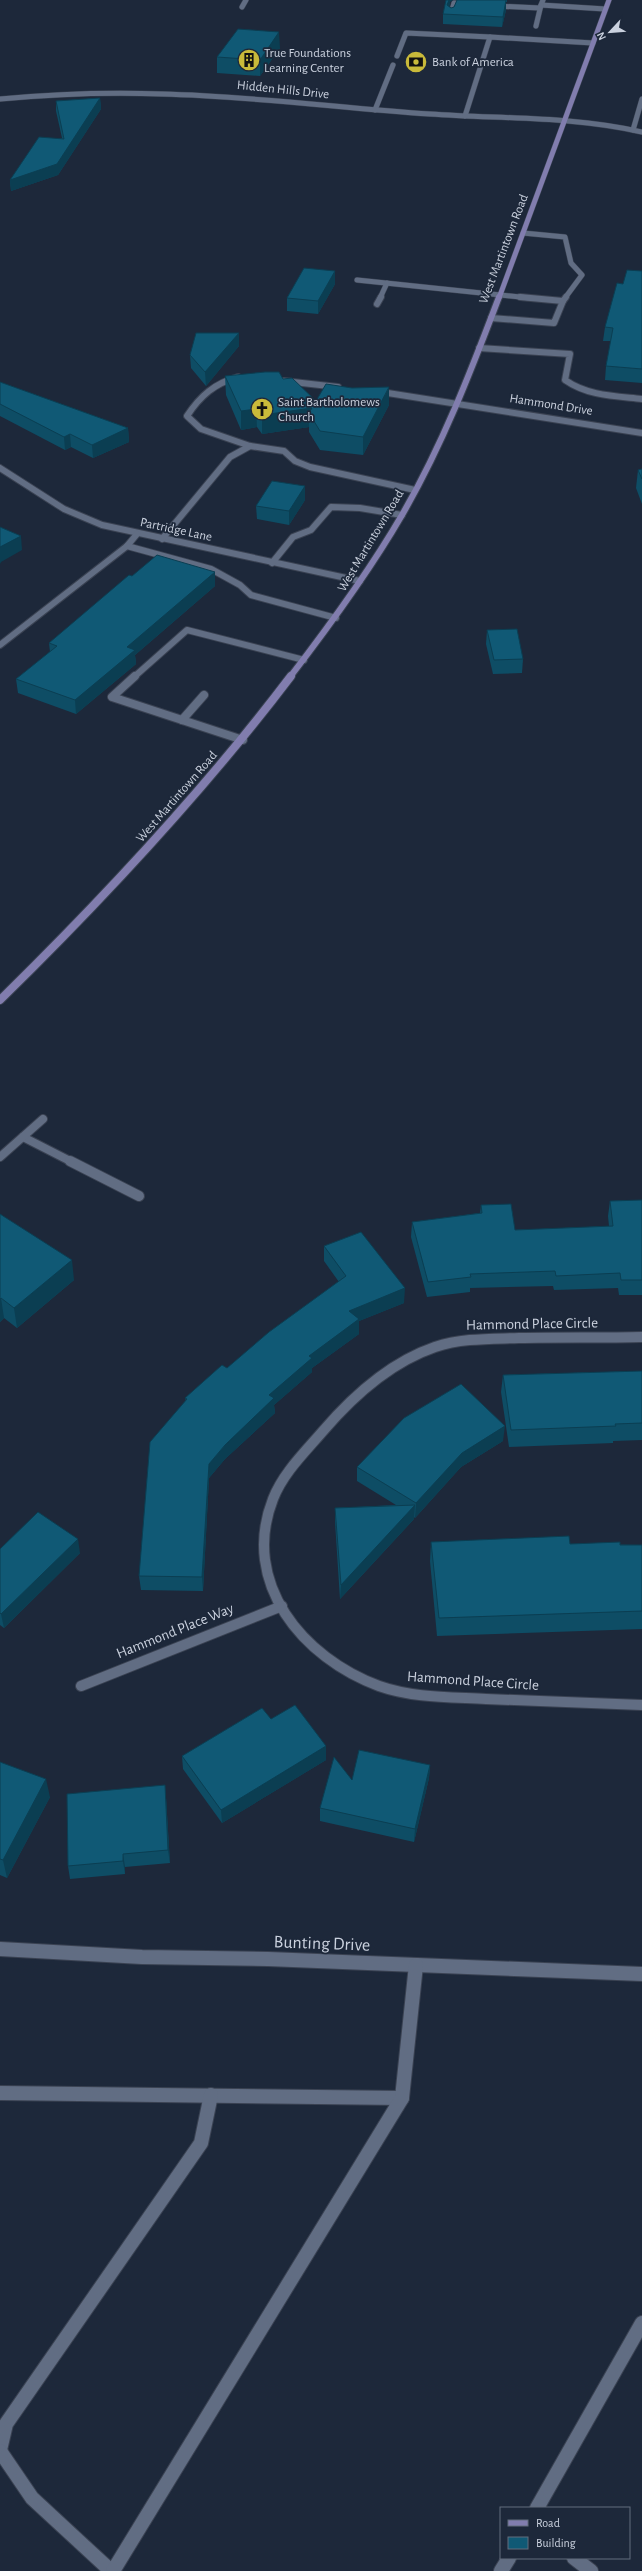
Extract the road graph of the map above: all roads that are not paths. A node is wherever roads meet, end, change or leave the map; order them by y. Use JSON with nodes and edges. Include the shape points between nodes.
{"nodes":[{"id":1,"x":246,"y":0,"type":"edge"},
{"id":2,"x":608,"y":0,"type":"edge"},
{"id":3,"x":477,"y":4,"type":"edge"},
{"id":4,"x":541,"y":4,"type":"edge"},
{"id":5,"x":485,"y":5,"type":"edge"},
{"id":6,"x":242,"y":7,"type":"dead end"},
{"id":7,"x":605,"y":10,"type":"junction"},
{"id":8,"x":451,"y":14,"type":"edge"},
{"id":9,"x":536,"y":26,"type":"dead end"},
{"id":10,"x":490,"y":37,"type":"junction"},
{"id":11,"x":592,"y":43,"type":"junction"},
{"id":12,"x":397,"y":56,"type":"dead end"},
{"id":13,"x":393,"y":65,"type":"dead end"},
{"id":14,"x":0,"y":98,"type":"edge"},
{"id":15,"x":642,"y":99,"type":"edge"},
{"id":16,"x":375,"y":110,"type":"junction"},
{"id":17,"x":465,"y":116,"type":"junction"},
{"id":18,"x":564,"y":120,"type":"junction"},
{"id":19,"x":634,"y":130,"type":"junction"},
{"id":20,"x":642,"y":132,"type":"edge"},
{"id":21,"x":523,"y":233,"type":"junction"},
{"id":22,"x":357,"y":280,"type":"dead end"},
{"id":23,"x":386,"y":283,"type":"junction"},
{"id":24,"x":500,"y":295,"type":"junction"},
{"id":25,"x":563,"y":301,"type":"junction"},
{"id":26,"x":377,"y":304,"type":"dead end"},
{"id":27,"x":491,"y":318,"type":"junction"},
{"id":28,"x":479,"y":348,"type":"junction"},
{"id":29,"x":249,"y":377,"type":"edge"},
{"id":30,"x":280,"y":380,"type":"edge"},
{"id":31,"x":342,"y":387,"type":"edge"},
{"id":32,"x":366,"y":390,"type":"edge"},
{"id":33,"x":642,"y":399,"type":"edge"},
{"id":34,"x":456,"y":404,"type":"junction"},
{"id":35,"x":642,"y":431,"type":"edge"},
{"id":36,"x":250,"y":446,"type":"junction"},
{"id":37,"x":0,"y":468,"type":"edge"},
{"id":38,"x":415,"y":490,"type":"junction"},
{"id":39,"x":402,"y":515,"type":"junction"},
{"id":40,"x":137,"y":534,"type":"junction"},
{"id":41,"x":162,"y":539,"type":"junction"},
{"id":42,"x":127,"y":546,"type":"junction"},
{"id":43,"x":272,"y":563,"type":"junction"},
{"id":44,"x":360,"y":581,"type":"junction"},
{"id":45,"x":336,"y":618,"type":"junction"},
{"id":46,"x":0,"y":645,"type":"edge"},
{"id":47,"x":304,"y":660,"type":"junction"},
{"id":48,"x":204,"y":695,"type":"dead end"},
{"id":49,"x":182,"y":720,"type":"junction"},
{"id":50,"x":243,"y":740,"type":"junction"},
{"id":51,"x":0,"y":1000,"type":"edge"},
{"id":52,"x":43,"y":1120,"type":"dead end"},
{"id":53,"x":23,"y":1137,"type":"junction"},
{"id":54,"x":0,"y":1157,"type":"edge"},
{"id":55,"x":139,"y":1196,"type":"dead end"},
{"id":56,"x":642,"y":1337,"type":"edge"},
{"id":57,"x":282,"y":1606,"type":"junction"},
{"id":58,"x":81,"y":1686,"type":"dead end"},
{"id":59,"x":642,"y":1705,"type":"edge"},
{"id":60,"x":0,"y":1949,"type":"edge"},
{"id":61,"x":416,"y":1966,"type":"junction"},
{"id":62,"x":642,"y":1974,"type":"edge"},
{"id":63,"x":0,"y":2093,"type":"edge"},
{"id":64,"x":211,"y":2096,"type":"junction"},
{"id":65,"x":402,"y":2098,"type":"junction"},
{"id":66,"x":642,"y":2323,"type":"edge"},
{"id":67,"x":0,"y":2451,"type":"edge"},
{"id":68,"x":538,"y":2507,"type":"edge"},
{"id":69,"x":508,"y":2559,"type":"edge"},
{"id":70,"x":575,"y":2559,"type":"edge"},
{"id":71,"x":112,"y":2571,"type":"edge"},
{"id":72,"x":501,"y":2571,"type":"edge"},
{"id":73,"x":590,"y":2571,"type":"edge"}],
"edges":[{"from":1,"to":6,"type":"street"},
{"from":2,"to":7,"type":"main road","name":"West Martintown Road"},
{"from":3,"to":8,"type":"street","via":[[454,3]]},
{"from":4,"to":5,"type":"street"},
{"from":4,"to":7,"type":"street"},
{"from":4,"to":9,"type":"street"},
{"from":7,"to":11,"type":"main road","name":"West Martintown Road"},
{"from":10,"to":11,"type":"street"},
{"from":10,"to":12,"type":"street","via":[[406,33]]},
{"from":10,"to":17,"type":"street"},
{"from":11,"to":18,"type":"main road","name":"West Martintown Road"},
{"from":13,"to":16,"type":"street"},
{"from":14,"to":16,"type":"street","name":"Hidden Hills Drive","via":[[89,92],[164,92]]},
{"from":15,"to":19,"type":"street"},
{"from":16,"to":17,"type":"street","name":"Hidden Hills Drive"},
{"from":17,"to":18,"type":"street","name":"Hidden Hills Drive"},
{"from":18,"to":19,"type":"street","name":"Hidden Hills Drive","via":[[598,122]]},
{"from":18,"to":21,"type":"main road","name":"West Martintown Road"},
{"from":19,"to":20,"type":"street","name":"Hidden Hills Drive"},
{"from":21,"to":24,"type":"main road","name":"West Martintown Road"},
{"from":21,"to":25,"type":"street","via":[[565,237],[571,263],[582,275]]},
{"from":22,"to":23,"type":"street"},
{"from":23,"to":24,"type":"street"},
{"from":23,"to":26,"type":"street"},
{"from":24,"to":25,"type":"street"},
{"from":24,"to":27,"type":"main road","name":"West Martintown Road"},
{"from":25,"to":27,"type":"street","via":[[554,323]]},
{"from":27,"to":28,"type":"main road","name":"West Martintown Road"},
{"from":28,"to":33,"type":"street","via":[[570,354],[565,380],[572,386],[589,393]]},
{"from":28,"to":34,"type":"main road","name":"West Martintown Road"},
{"from":29,"to":36,"type":"street","via":[[223,380],[195,402],[187,416],[201,429]]},
{"from":30,"to":31,"type":"street"},
{"from":32,"to":34,"type":"street","name":"Hammond Drive"},
{"from":34,"to":35,"type":"street","name":"Hammond Drive"},
{"from":34,"to":38,"type":"main road","name":"West Martintown Road"},
{"from":36,"to":38,"type":"street","via":[[284,451],[295,461],[310,467]]},
{"from":36,"to":41,"type":"street","via":[[230,458]]},
{"from":37,"to":40,"type":"street","name":"Partridge Lane","via":[[81,517]]},
{"from":38,"to":39,"type":"main road","name":"West Martintown Road"},
{"from":39,"to":43,"type":"street","via":[[360,508],[330,507],[311,530],[293,537]]},
{"from":39,"to":44,"type":"main road","name":"West Martintown Road"},
{"from":40,"to":41,"type":"street","name":"Partridge Lane"},
{"from":40,"to":42,"type":"street"},
{"from":41,"to":43,"type":"street","name":"Partridge Lane"},
{"from":42,"to":45,"type":"street","via":[[219,572],[242,585],[251,595]]},
{"from":42,"to":46,"type":"street"},
{"from":43,"to":44,"type":"street","name":"Partridge Lane"},
{"from":44,"to":45,"type":"main road","name":"West Martintown Road"},
{"from":45,"to":47,"type":"main road","name":"West Martintown Road"},
{"from":47,"to":49,"type":"street","via":[[187,630],[112,697]]},
{"from":47,"to":50,"type":"main road","name":"West Martintown Road"},
{"from":48,"to":49,"type":"street"},
{"from":49,"to":50,"type":"street"},
{"from":50,"to":51,"type":"main road","name":"West Martintown Road","via":[[174,822]]},
{"from":52,"to":53,"type":"street"},
{"from":53,"to":54,"type":"street"},
{"from":53,"to":55,"type":"street"},
{"from":56,"to":57,"type":"street","name":"Hammond Place Circle","via":[[465,1339],[434,1347],[398,1364],[336,1414],[286,1477],[273,1498],[265,1522],[263,1547],[266,1572]]},
{"from":57,"to":58,"type":"street","name":"Hammond Place Way"},
{"from":57,"to":59,"type":"street","name":"Hammond Place Circle","via":[[305,1640],[327,1660],[382,1687],[453,1697]]},
{"from":60,"to":61,"type":"street","name":"Bunting Drive","via":[[142,1957]]},
{"from":61,"to":62,"type":"street","name":"Bunting Drive"},
{"from":61,"to":65,"type":"street"},
{"from":63,"to":64,"type":"street"},
{"from":64,"to":65,"type":"street"},
{"from":64,"to":67,"type":"street","via":[[201,2143],[6,2424]]},
{"from":65,"to":71,"type":"street"},
{"from":66,"to":68,"type":"street"},
{"from":67,"to":71,"type":"street","via":[[32,2498]]},
{"from":69,"to":72,"type":"street"},
{"from":70,"to":73,"type":"street"}]}
